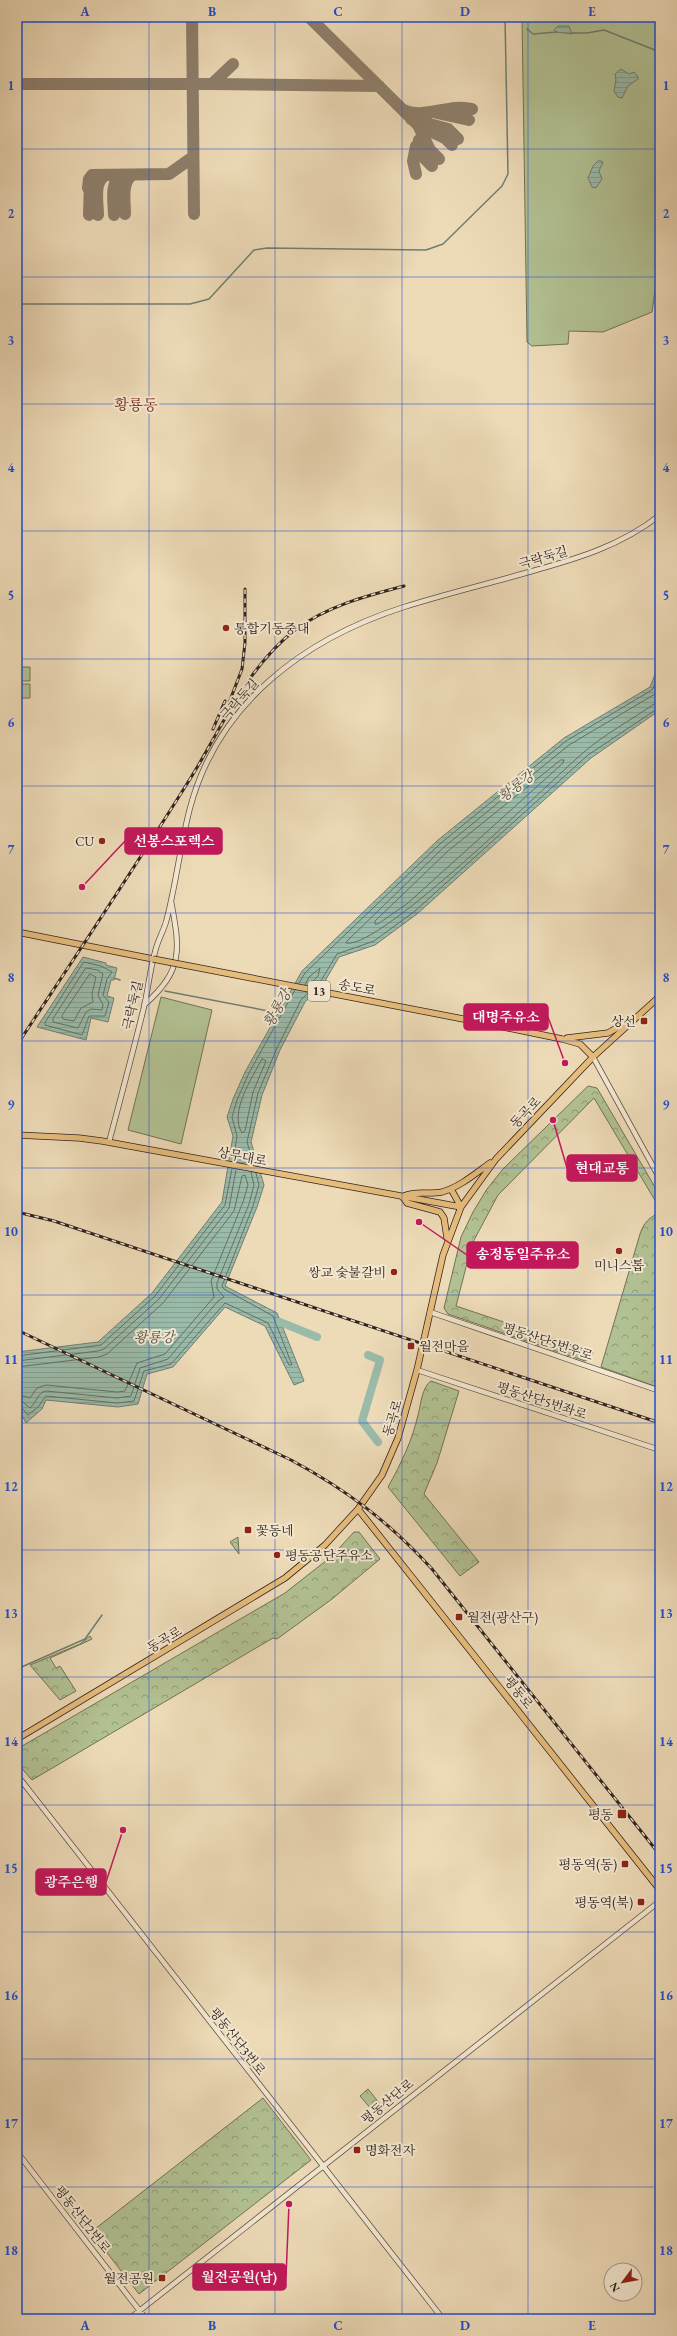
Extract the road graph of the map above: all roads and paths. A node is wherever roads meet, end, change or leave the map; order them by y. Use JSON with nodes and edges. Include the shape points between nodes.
{"nodes":[{"id":1,"x":660,"y":515,"type":"edge"},
{"id":2,"x":171,"y":899,"type":"junction"},
{"id":3,"x":17,"y":932,"type":"edge"},
{"id":4,"x":153,"y":959,"type":"junction"},
{"id":5,"x":660,"y":996,"type":"edge"},
{"id":6,"x":144,"y":1005,"type":"junction"},
{"id":7,"x":635,"y":1017,"type":"junction"},
{"id":8,"x":562,"y":1039,"type":"junction"},
{"id":9,"x":593,"y":1057,"type":"junction"},
{"id":10,"x":17,"y":1135,"type":"edge"},
{"id":11,"x":111,"y":1143,"type":"junction"},
{"id":12,"x":496,"y":1159,"type":"junction"},
{"id":13,"x":660,"y":1179,"type":"edge"},
{"id":14,"x":451,"y":1189,"type":"junction"},
{"id":15,"x":402,"y":1197,"type":"junction"},
{"id":16,"x":461,"y":1207,"type":"junction"},
{"id":17,"x":447,"y":1240,"type":"junction"},
{"id":18,"x":430,"y":1312,"type":"junction"},
{"id":19,"x":417,"y":1370,"type":"junction"},
{"id":20,"x":660,"y":1391,"type":"edge"},
{"id":21,"x":660,"y":1450,"type":"edge"},
{"id":22,"x":358,"y":1509,"type":"junction"},
{"id":23,"x":17,"y":1739,"type":"edge"},
{"id":24,"x":17,"y":1775,"type":"edge"},
{"id":25,"x":660,"y":1890,"type":"edge"},
{"id":26,"x":660,"y":1901,"type":"edge"},
{"id":27,"x":17,"y":2152,"type":"edge"},
{"id":28,"x":322,"y":2167,"type":"junction"},
{"id":29,"x":140,"y":2310,"type":"junction"},
{"id":30,"x":128,"y":2319,"type":"edge"},
{"id":31,"x":146,"y":2319,"type":"edge"},
{"id":32,"x":443,"y":2319,"type":"edge"}],
"edges":[{"from":1,"to":2,"type":"street","name":"극락둑길","via":[[624,539],[589,555],[378,615],[312,647],[280,671],[249,700],[226,730],[205,767],[190,807]]},
{"from":2,"to":4,"type":"street","name":"극락둑길"},
{"from":2,"to":6,"type":"street","via":[[178,932],[178,948],[166,983]]},
{"from":3,"to":4,"type":"main road","name":"송도로","number":"13"},
{"from":4,"to":6,"type":"street","name":"극락둑길"},
{"from":4,"to":8,"type":"main road","name":"송도로","number":"13","bridge":true},
{"from":5,"to":7,"type":"main road","name":"동곡로","number":"13"},
{"from":6,"to":11,"type":"street","name":"극락둑길"},
{"from":7,"to":8,"type":"main road","number":"13","via":[[608,1033]]},
{"from":7,"to":9,"type":"main road","name":"동곡로","number":"13"},
{"from":8,"to":9,"type":"main road","name":"송도로","number":"13","via":[[580,1044]]},
{"from":9,"to":12,"type":"main road","name":"동곡로"},
{"from":9,"to":13,"type":"street"},
{"from":10,"to":11,"type":"main road","name":"상무대로","via":[[79,1138]]},
{"from":11,"to":15,"type":"main road","name":"상무대로"},
{"from":12,"to":14,"type":"main road"},
{"from":12,"to":16,"type":"main road","name":"동곡로"},
{"from":14,"to":15,"type":"main road","via":[[429,1195],[409,1193]]},
{"from":14,"to":16,"type":"main road"},
{"from":15,"to":16,"type":"main road","name":"상무대로"},
{"from":15,"to":17,"type":"main road","via":[[408,1203],[440,1212],[444,1218]]},
{"from":16,"to":17,"type":"main road","name":"동곡로"},
{"from":17,"to":18,"type":"main road","name":"동곡로"},
{"from":18,"to":19,"type":"main road","name":"동곡로"},
{"from":18,"to":20,"type":"street","name":"평동산단5번우로"},
{"from":19,"to":21,"type":"street","name":"평동산단5번좌로"},
{"from":19,"to":22,"type":"main road","name":"동곡로","via":[[391,1457]]},
{"from":22,"to":23,"type":"main road","name":"동곡로","via":[[326,1545],[285,1578]]},
{"from":22,"to":25,"type":"main road","name":"평동로"},
{"from":24,"to":28,"type":"street","name":"평동산단3번로"},
{"from":26,"to":28,"type":"street","name":"평동산단로"},
{"from":27,"to":29,"type":"street","name":"평동산단2번로"},
{"from":28,"to":29,"type":"street","name":"평동산단로"},
{"from":28,"to":32,"type":"street","name":"평동산단3번로"},
{"from":29,"to":30,"type":"street","name":"평동산단로"},
{"from":29,"to":31,"type":"street","name":"평동산단2번로"}]}
